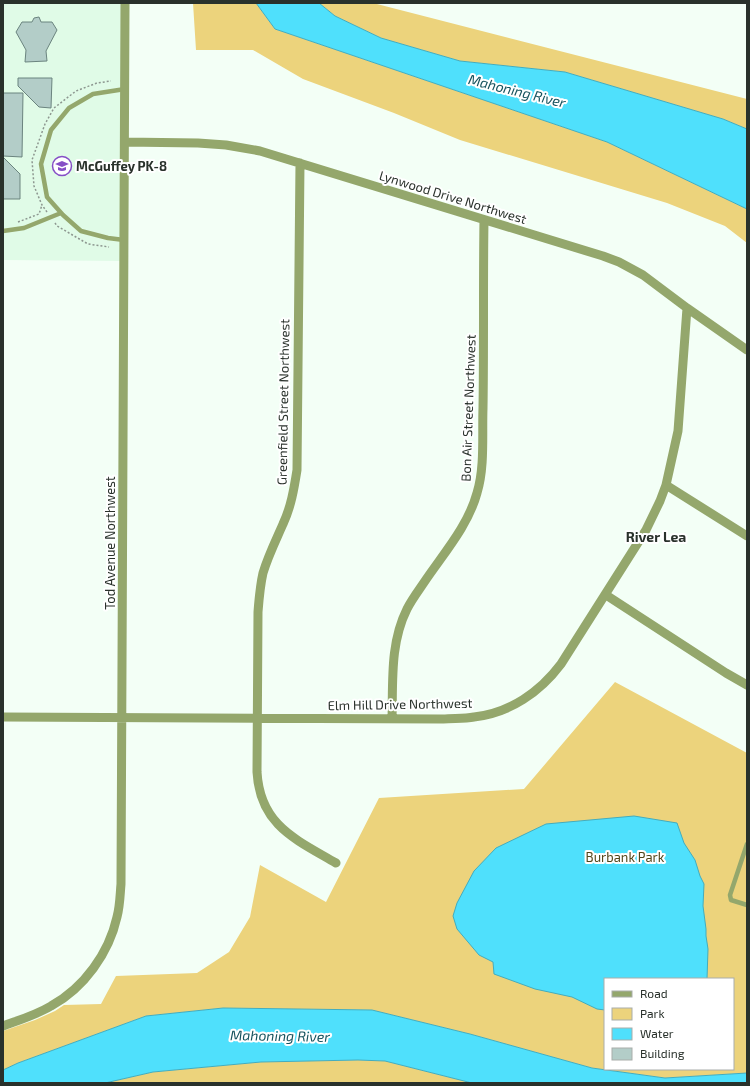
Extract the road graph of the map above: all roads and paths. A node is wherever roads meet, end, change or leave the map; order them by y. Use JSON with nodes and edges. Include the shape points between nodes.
{"nodes":[{"id":1,"x":125,"y":3,"type":"edge"},
{"id":2,"x":111,"y":82,"type":"dead end"},
{"id":3,"x":125,"y":90,"type":"junction"},
{"id":4,"x":125,"y":142,"type":"junction"},
{"id":5,"x":300,"y":163,"type":"junction"},
{"id":6,"x":42,"y":205,"type":"junction"},
{"id":7,"x":61,"y":213,"type":"junction"},
{"id":8,"x":50,"y":218,"type":"junction"},
{"id":9,"x":484,"y":220,"type":"junction"},
{"id":10,"x":14,"y":223,"type":"dead end"},
{"id":11,"x":3,"y":231,"type":"edge"},
{"id":12,"x":124,"y":240,"type":"junction"},
{"id":13,"x":109,"y":247,"type":"dead end"},
{"id":14,"x":687,"y":308,"type":"junction"},
{"id":15,"x":747,"y":350,"type":"edge"},
{"id":16,"x":666,"y":485,"type":"junction"},
{"id":17,"x":747,"y":536,"type":"edge"},
{"id":18,"x":606,"y":595,"type":"junction"},
{"id":19,"x":747,"y":685,"type":"edge"},
{"id":20,"x":3,"y":717,"type":"edge"},
{"id":21,"x":122,"y":718,"type":"junction"},
{"id":22,"x":257,"y":718,"type":"junction"},
{"id":23,"x":392,"y":718,"type":"junction"},
{"id":24,"x":747,"y":844,"type":"edge"},
{"id":25,"x":336,"y":863,"type":"dead end"},
{"id":26,"x":747,"y":905,"type":"edge"},
{"id":27,"x":3,"y":1026,"type":"edge"}],
"edges":[{"from":1,"to":3,"type":"street","name":"Tod Avenue Northwest"},
{"from":2,"to":6,"type":"path","via":[[96,83],[76,91],[54,108],[45,124],[32,160],[34,186]]},
{"from":3,"to":4,"type":"street","name":"Tod Avenue Northwest"},
{"from":3,"to":7,"type":"lane","via":[[93,94],[69,108],[51,130],[42,164],[47,197]]},
{"from":4,"to":5,"type":"street","name":"Lynwood Drive Northwest","via":[[198,142],[226,145],[260,151]]},
{"from":4,"to":12,"type":"street","name":"Tod Avenue Northwest"},
{"from":5,"to":9,"type":"street","name":"Lynwood Drive Northwest"},
{"from":5,"to":22,"type":"street","name":"Greenfield Street Northwest","via":[[297,470],[284,524],[268,558],[260,588]]},
{"from":6,"to":8,"type":"path"},
{"from":6,"to":10,"type":"path","via":[[39,214]]},
{"from":7,"to":8,"type":"lane"},
{"from":7,"to":12,"type":"lane","via":[[80,231]]},
{"from":8,"to":11,"type":"lane","via":[[24,228]]},
{"from":8,"to":13,"type":"path","via":[[58,226],[88,244]]},
{"from":9,"to":14,"type":"street","name":"Lynwood Drive Northwest","via":[[619,262],[643,275]]},
{"from":9,"to":23,"type":"street","name":"Bon Air Street Northwest","via":[[480,482],[467,519],[414,596],[401,621],[394,653]]},
{"from":12,"to":21,"type":"street","name":"Tod Avenue Northwest"},
{"from":14,"to":15,"type":"street","name":"Lynwood Drive Northwest"},
{"from":14,"to":16,"type":"street","name":"Elm Hill Drive Northwest","via":[[678,431]]},
{"from":16,"to":17,"type":"street"},
{"from":16,"to":18,"type":"street","name":"Elm Hill Drive Northwest","via":[[646,530]]},
{"from":18,"to":19,"type":"street"},
{"from":18,"to":23,"type":"street","name":"Elm Hill Drive Northwest","via":[[555,673],[519,702],[497,712],[474,718]]},
{"from":20,"to":21,"type":"street","name":"Elm Hill Drive Northwest"},
{"from":21,"to":22,"type":"street","name":"Elm Hill Drive Northwest"},
{"from":21,"to":27,"type":"street","name":"Tod Avenue Northwest","via":[[121,884],[112,935],[96,965],[69,994],[45,1010]]},
{"from":22,"to":23,"type":"street","name":"Elm Hill Drive Northwest"},
{"from":22,"to":25,"type":"street","name":"Greenfield Street Northwest","via":[[257,780],[266,809],[288,834]]},
{"from":24,"to":26,"type":"lane","via":[[730,900]]}]}
